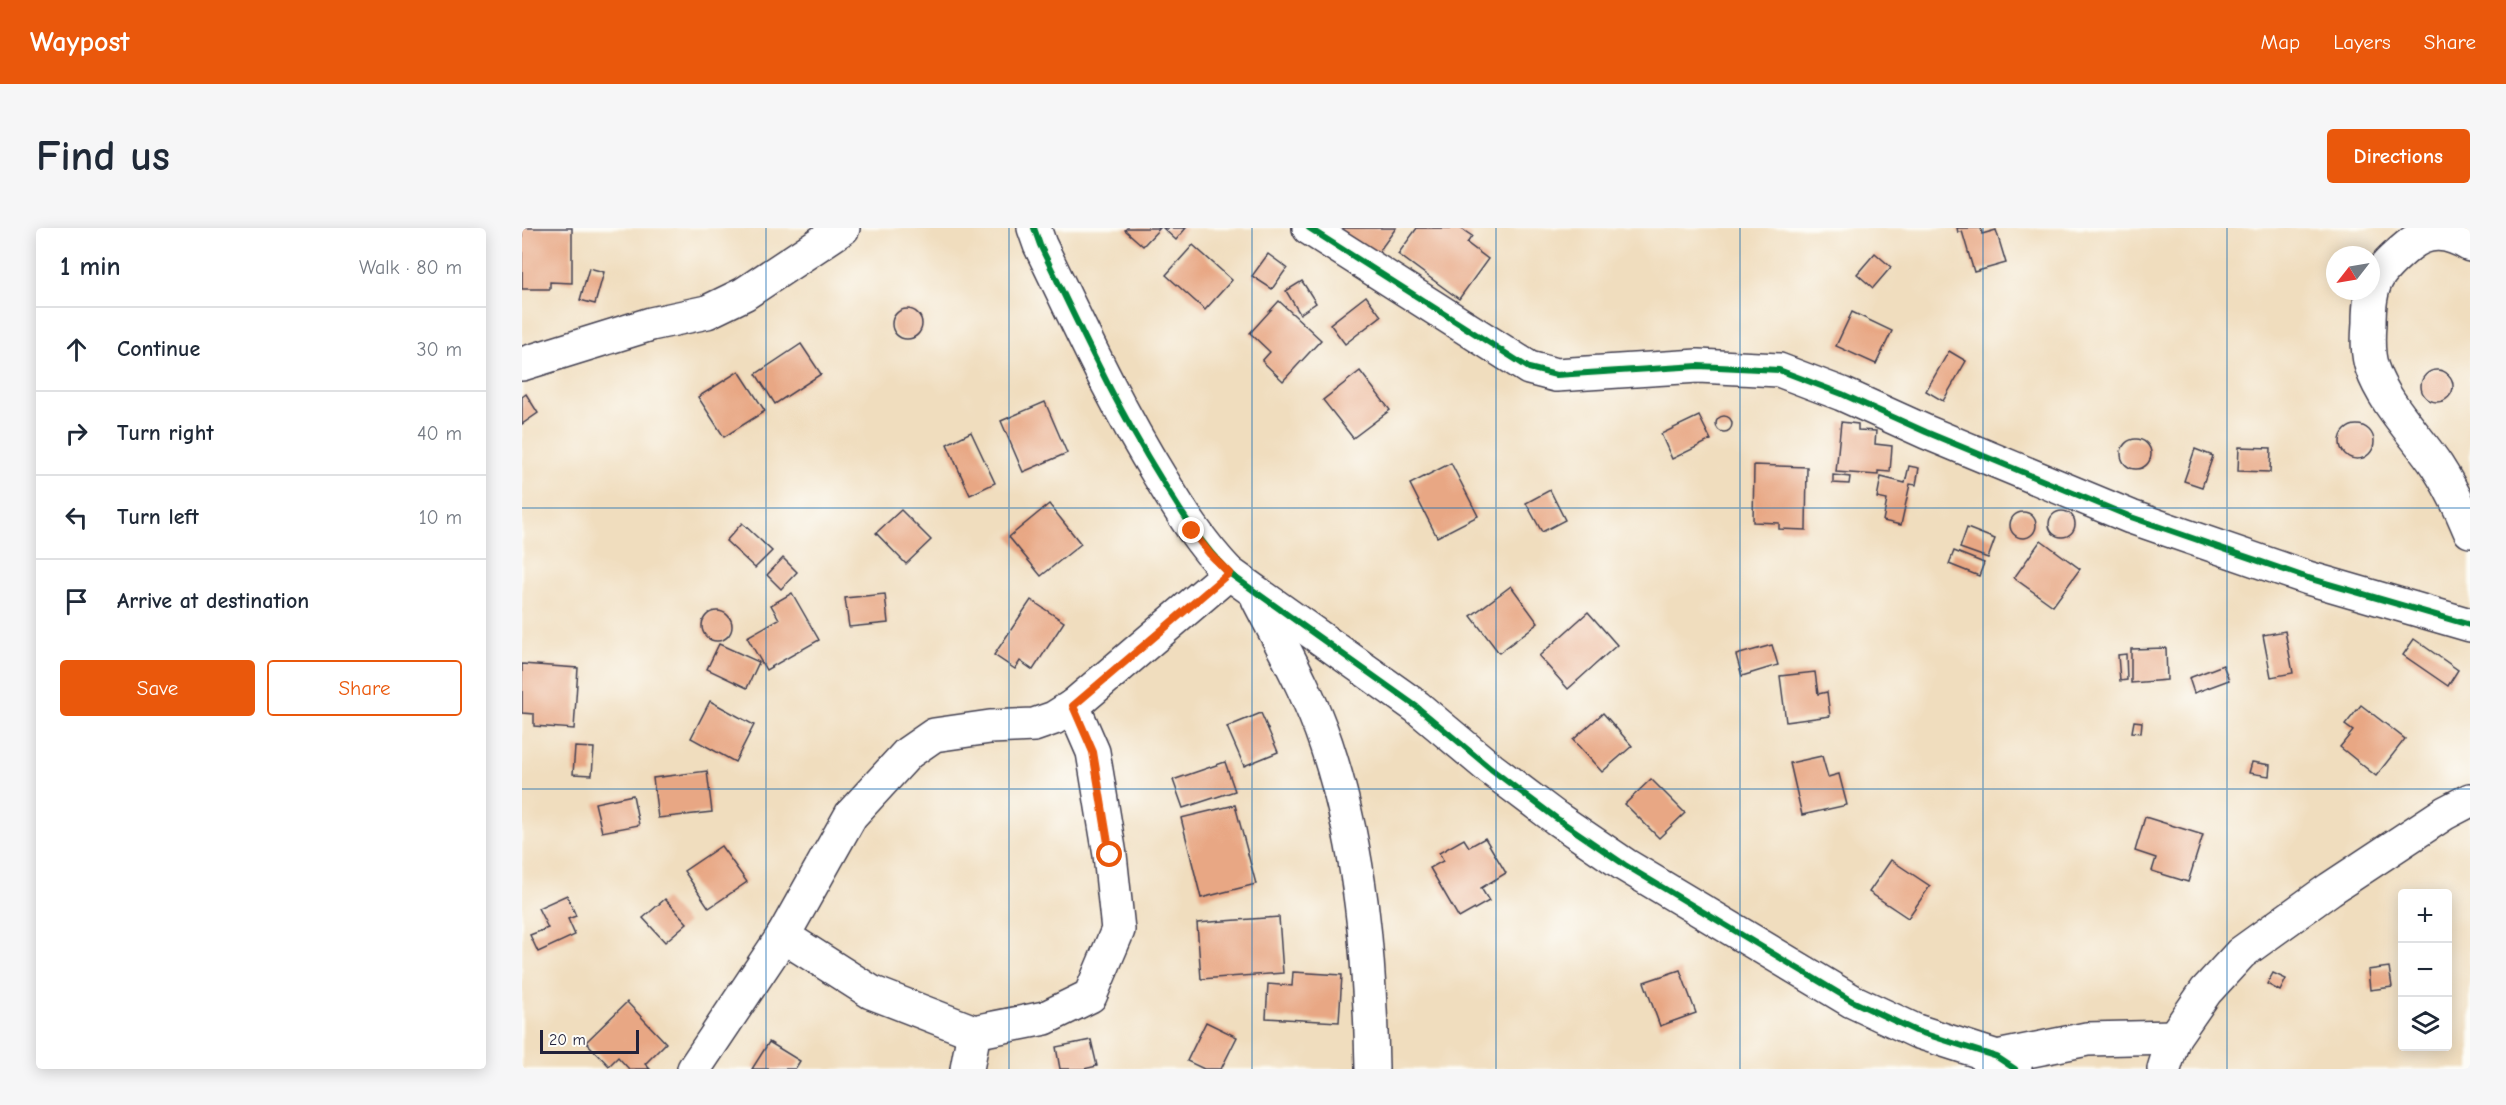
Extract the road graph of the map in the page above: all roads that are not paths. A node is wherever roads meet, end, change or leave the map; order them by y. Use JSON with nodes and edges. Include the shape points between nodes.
{"nodes":[{"id":1,"x":843,"y":228,"type":"edge"},
{"id":2,"x":1009,"y":228,"type":"edge"},
{"id":3,"x":1309,"y":228,"type":"edge"},
{"id":4,"x":1037,"y":236,"type":"edge"},
{"id":5,"x":2470,"y":245,"type":"edge"},
{"id":6,"x":522,"y":364,"type":"edge"},
{"id":7,"x":2470,"y":531,"type":"edge"},
{"id":8,"x":1229,"y":573,"type":"junction"},
{"id":9,"x":1256,"y":594,"type":"junction"},
{"id":10,"x":2470,"y":625,"type":"edge"},
{"id":11,"x":1073,"y":706,"type":"junction"},
{"id":12,"x":2470,"y":800,"type":"edge"},
{"id":13,"x":783,"y":936,"type":"junction"},
{"id":14,"x":974,"y":1032,"type":"junction"},
{"id":15,"x":2174,"y":1038,"type":"junction"},
{"id":16,"x":1993,"y":1065,"type":"edge"},
{"id":17,"x":694,"y":1069,"type":"edge"},
{"id":18,"x":967,"y":1069,"type":"edge"},
{"id":19,"x":1372,"y":1069,"type":"edge"},
{"id":20,"x":2164,"y":1069,"type":"edge"}],
"edges":[{"from":1,"to":6,"type":"street","via":[[744,294],[707,312],[651,324]]},
{"from":2,"to":4,"type":"street"},
{"from":3,"to":10,"type":"street","via":[[1529,368],[1556,375],[1698,366],[1779,370],[2131,517],[2308,578]]},
{"from":4,"to":8,"type":"street","via":[[1137,440],[1192,531]]},
{"from":5,"to":7,"type":"street","via":[[2455,236],[2436,233],[2417,238],[2389,262],[2376,278],[2369,297],[2368,347],[2383,391],[2438,468]]},
{"from":8,"to":9,"type":"street"},
{"from":8,"to":11,"type":"street"},
{"from":9,"to":16,"type":"street","via":[[1417,707],[1491,769],[1625,865],[1852,1001]]},
{"from":9,"to":19,"type":"street","via":[[1325,742],[1352,839],[1370,986]]},
{"from":11,"to":13,"type":"street","via":[[1034,725],[934,735],[908,753],[850,815]]},
{"from":11,"to":14,"type":"street","via":[[1093,752],[1118,930],[1090,996],[1045,1018]]},
{"from":12,"to":15,"type":"street","via":[[2359,870],[2241,952],[2206,991]]},
{"from":13,"to":14,"type":"street","via":[[870,992]]},
{"from":13,"to":17,"type":"street"},
{"from":14,"to":18,"type":"street"},
{"from":15,"to":16,"type":"street","via":[[2087,1039]]},
{"from":15,"to":20,"type":"street"}]}
